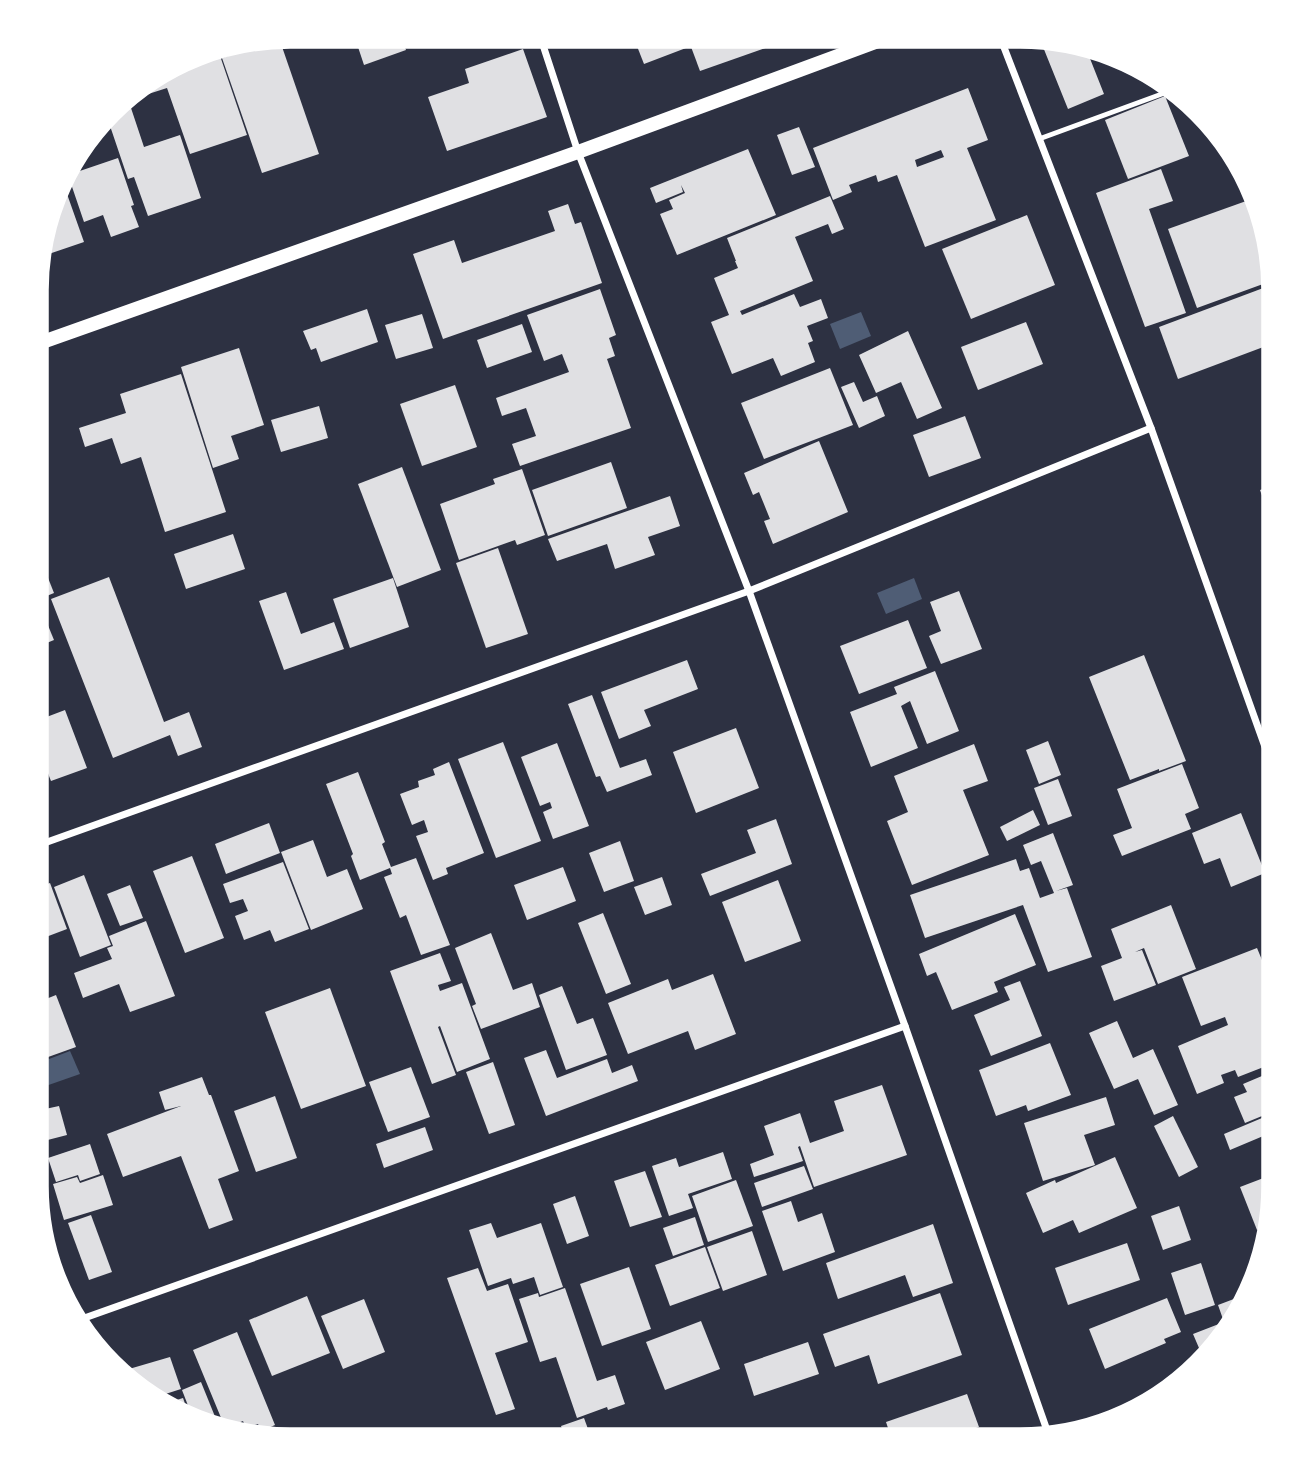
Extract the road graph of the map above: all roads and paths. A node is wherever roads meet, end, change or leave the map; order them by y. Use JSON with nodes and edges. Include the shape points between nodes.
{"nodes":[{"id":1,"x":544,"y":47,"type":"edge"},
{"id":2,"x":862,"y":47,"type":"edge"},
{"id":3,"x":1004,"y":47,"type":"edge"},
{"id":4,"x":1162,"y":93,"type":"edge"},
{"id":5,"x":1039,"y":139,"type":"junction"},
{"id":6,"x":578,"y":152,"type":"junction"},
{"id":7,"x":47,"y":340,"type":"edge"},
{"id":8,"x":1151,"y":428,"type":"junction"},
{"id":9,"x":749,"y":591,"type":"junction"},
{"id":10,"x":1262,"y":736,"type":"edge"},
{"id":11,"x":48,"y":842,"type":"edge"},
{"id":12,"x":905,"y":1026,"type":"junction"},
{"id":13,"x":86,"y":1317,"type":"edge"},
{"id":14,"x":1046,"y":1427,"type":"edge"}],
"edges":[{"from":1,"to":6,"type":"street"},
{"from":2,"to":6,"type":"main road"},
{"from":3,"to":5,"type":"street"},
{"from":4,"to":5,"type":"lane"},
{"from":5,"to":8,"type":"street"},
{"from":6,"to":7,"type":"main road"},
{"from":6,"to":9,"type":"street"},
{"from":8,"to":9,"type":"street"},
{"from":8,"to":10,"type":"street"},
{"from":9,"to":11,"type":"street"},
{"from":9,"to":12,"type":"street"},
{"from":12,"to":13,"type":"street"},
{"from":12,"to":14,"type":"street"}]}
